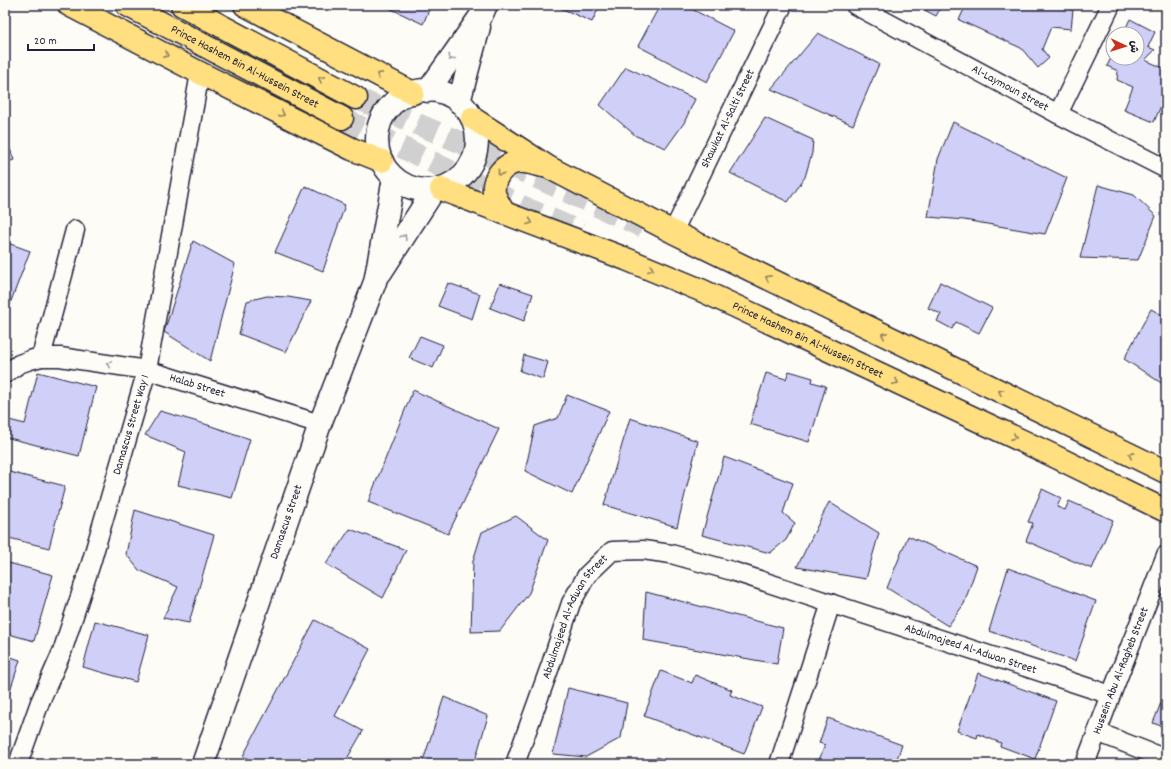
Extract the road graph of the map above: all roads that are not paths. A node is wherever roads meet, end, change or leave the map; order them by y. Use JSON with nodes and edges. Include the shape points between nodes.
{"nodes":[{"id":1,"x":69,"y":5,"type":"edge"},
{"id":2,"x":127,"y":5,"type":"edge"},
{"id":3,"x":182,"y":5,"type":"edge"},
{"id":4,"x":245,"y":5,"type":"edge"},
{"id":5,"x":783,"y":5,"type":"edge"},
{"id":6,"x":855,"y":5,"type":"edge"},
{"id":7,"x":1111,"y":5,"type":"edge"},
{"id":8,"x":484,"y":10,"type":"edge"},
{"id":9,"x":200,"y":73,"type":"junction"},
{"id":10,"x":421,"y":92,"type":"junction"},
{"id":11,"x":356,"y":98,"type":"tunnel mouth"},
{"id":12,"x":466,"y":110,"type":"junction"},
{"id":13,"x":1058,"y":114,"type":"junction"},
{"id":14,"x":342,"y":118,"type":"tunnel mouth"},
{"id":15,"x":548,"y":167,"type":"junction"},
{"id":16,"x":388,"y":169,"type":"junction"},
{"id":17,"x":1166,"y":169,"type":"edge"},
{"id":18,"x":437,"y":189,"type":"junction"},
{"id":19,"x":504,"y":213,"type":"junction"},
{"id":20,"x":75,"y":230,"type":"dead end"},
{"id":21,"x":673,"y":232,"type":"junction"},
{"id":22,"x":375,"y":282,"type":"junction"},
{"id":23,"x":41,"y":358,"type":"junction"},
{"id":24,"x":147,"y":370,"type":"junction"},
{"id":25,"x":5,"y":374,"type":"edge"},
{"id":26,"x":320,"y":424,"type":"junction"},
{"id":27,"x":1166,"y":472,"type":"edge"},
{"id":28,"x":1166,"y":511,"type":"edge"},
{"id":29,"x":1166,"y":555,"type":"edge"},
{"id":30,"x":831,"y":603,"type":"junction"},
{"id":31,"x":1111,"y":695,"type":"junction"},
{"id":32,"x":1097,"y":732,"type":"junction"},
{"id":33,"x":1166,"y":759,"type":"edge"},
{"id":34,"x":18,"y":764,"type":"edge"},
{"id":35,"x":203,"y":764,"type":"edge"},
{"id":36,"x":514,"y":764,"type":"edge"},
{"id":37,"x":778,"y":764,"type":"edge"},
{"id":38,"x":1086,"y":764,"type":"edge"}],
"edges":[{"from":1,"to":9,"type":"highway","one_way":true},
{"from":2,"to":14,"type":"highway","name":"Prince Hashem Bin Al-Hussein Street"},
{"from":11,"to":3,"type":"highway","name":"Prince Hashem Bin Al-Hussein Street","one_way":true},
{"from":10,"to":4,"type":"highway","one_way":true},
{"from":5,"to":21,"type":"street","name":"Shawkat Al-Salti Street"},
{"from":6,"to":13,"type":"street","name":"Al-Laymoun Street"},
{"from":7,"to":13,"type":"street"},
{"from":8,"to":10,"type":"street","one_way":true},
{"from":8,"to":12,"type":"street"},
{"from":9,"to":16,"type":"highway","one_way":true},
{"from":9,"to":24,"type":"street","name":"Damascus Street Way 1"},
{"from":10,"to":12,"type":"street","via":[[442,92]]},
{"from":10,"to":16,"type":"street","via":[[407,95],[395,103],[382,120],[378,140],[380,154]]},
{"from":12,"to":15,"type":"highway"},
{"from":12,"to":18,"type":"street","via":[[476,131],[476,153],[470,167],[460,178]]},
{"from":13,"to":17,"type":"street","name":"Al-Laymoun Street"},
{"from":15,"to":19,"type":"highway","one_way":true,"via":[[519,162],[500,172],[494,185],[494,192]]},
{"from":15,"to":21,"type":"highway"},
{"from":16,"to":18,"type":"street","via":[[408,187]]},
{"from":16,"to":22,"type":"street","name":"Damascus Street"},
{"from":18,"to":19,"type":"highway","name":"Prince Hashem Bin Al-Hussein Street"},
{"from":22,"to":18,"type":"street","name":"Damascus Street","one_way":true},
{"from":19,"to":28,"type":"highway","name":"Prince Hashem Bin Al-Hussein Street","one_way":true,"via":[[703,291],[1045,451]]},
{"from":20,"to":23,"type":"street"},
{"from":27,"to":21,"type":"highway","one_way":true},
{"from":22,"to":26,"type":"street","name":"Damascus Street"},
{"from":24,"to":23,"type":"street","name":"Halab Street","one_way":true,"via":[[60,357]]},
{"from":23,"to":25,"type":"street","name":"Halab Street","via":[[19,364]]},
{"from":24,"to":26,"type":"street","name":"Halab Street"},
{"from":24,"to":34,"type":"street","name":"Damascus Street Way 1","via":[[62,652],[40,702]]},
{"from":26,"to":35,"type":"street","name":"Damascus Street"},
{"from":29,"to":31,"type":"street","name":"Hussein Abu Al-Ragheb Street"},
{"from":30,"to":31,"type":"street","name":"Abdulmajeed Al-Adwan Street"},
{"from":30,"to":36,"type":"street","name":"Abdulmajeed Al-Adwan Street","via":[[671,554],[643,550],[612,551],[587,575],[570,604]]},
{"from":30,"to":37,"type":"street"},
{"from":31,"to":32,"type":"street","name":"Hussein Abu Al-Ragheb Street"},
{"from":32,"to":33,"type":"street"},
{"from":32,"to":38,"type":"street","name":"Hussein Abu Al-Ragheb Street"}]}
